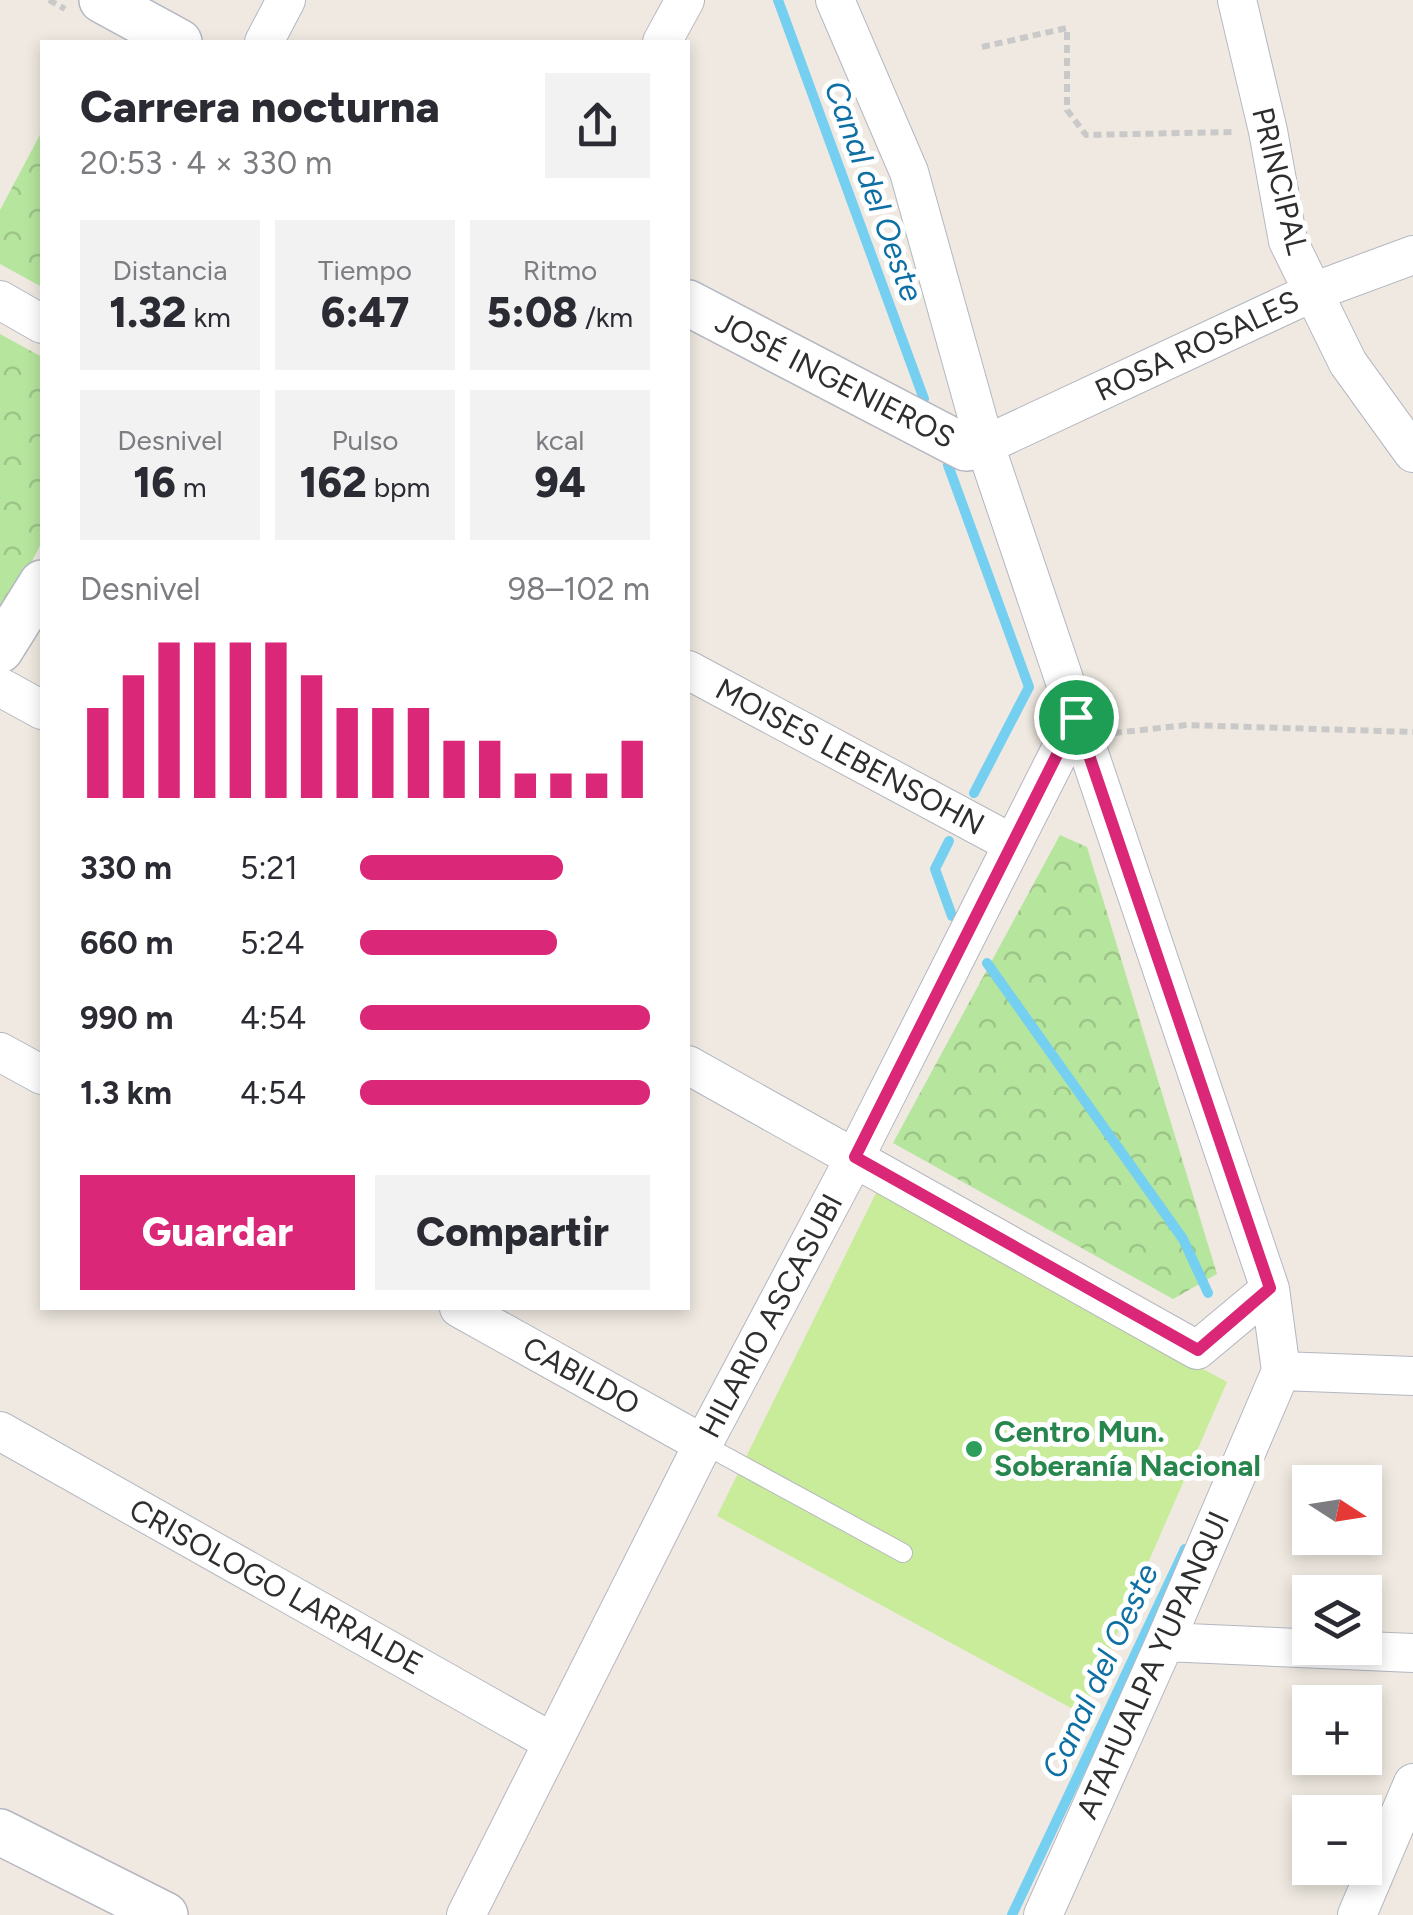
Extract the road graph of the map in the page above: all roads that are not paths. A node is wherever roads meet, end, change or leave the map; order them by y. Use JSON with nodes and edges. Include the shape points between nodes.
{"nodes":[{"id":1,"x":102,"y":0,"type":"edge"},
{"id":2,"x":286,"y":0,"type":"edge"},
{"id":3,"x":684,"y":0,"type":"edge"},
{"id":4,"x":835,"y":0,"type":"edge"},
{"id":5,"x":1237,"y":0,"type":"edge"},
{"id":6,"x":175,"y":40,"type":"edge"},
{"id":7,"x":265,"y":40,"type":"edge"},
{"id":8,"x":663,"y":40,"type":"edge"},
{"id":9,"x":1413,"y":255,"type":"edge"},
{"id":10,"x":1313,"y":292,"type":"junction"},
{"id":11,"x":0,"y":300,"type":"edge"},
{"id":12,"x":690,"y":304,"type":"edge"},
{"id":13,"x":40,"y":323,"type":"edge"},
{"id":14,"x":985,"y":446,"type":"junction"},
{"id":15,"x":1413,"y":453,"type":"edge"},
{"id":16,"x":40,"y":586,"type":"edge"},
{"id":17,"x":0,"y":650,"type":"edge"},
{"id":18,"x":690,"y":671,"type":"edge"},
{"id":19,"x":0,"y":687,"type":"edge"},
{"id":20,"x":40,"y":709,"type":"edge"},
{"id":21,"x":1080,"y":727,"type":"junction"},
{"id":22,"x":1012,"y":844,"type":"junction"},
{"id":23,"x":0,"y":1052,"type":"edge"},
{"id":24,"x":690,"y":1066,"type":"edge"},
{"id":25,"x":40,"y":1074,"type":"edge"},
{"id":26,"x":855,"y":1157,"type":"junction"},
{"id":27,"x":1270,"y":1288,"type":"junction"},
{"id":28,"x":462,"y":1310,"type":"edge"},
{"id":29,"x":1281,"y":1371,"type":"junction"},
{"id":30,"x":1413,"y":1376,"type":"edge"},
{"id":31,"x":0,"y":1432,"type":"edge"},
{"id":32,"x":704,"y":1444,"type":"junction"},
{"id":33,"x":903,"y":1554,"type":"dead end"},
{"id":34,"x":1165,"y":1642,"type":"junction"},
{"id":35,"x":1413,"y":1652,"type":"edge"},
{"id":36,"x":552,"y":1742,"type":"junction"},
{"id":37,"x":1413,"y":1783,"type":"edge"},
{"id":38,"x":0,"y":1832,"type":"edge"},
{"id":39,"x":165,"y":1915,"type":"edge"},
{"id":40,"x":466,"y":1915,"type":"edge"},
{"id":41,"x":1043,"y":1915,"type":"edge"},
{"id":42,"x":1356,"y":1915,"type":"edge"}],
"edges":[{"from":1,"to":6,"type":"street"},
{"from":2,"to":7,"type":"street"},
{"from":3,"to":8,"type":"street"},
{"from":4,"to":14,"type":"street","via":[[909,172]]},
{"from":5,"to":10,"type":"street","name":"PRINCIPAL","via":[[1288,241]]},
{"from":9,"to":10,"type":"street","name":"ROSA ROSALES"},
{"from":10,"to":14,"type":"street","name":"ROSA ROSALES"},
{"from":10,"to":15,"type":"street","name":"PRINCIPAL","via":[[1348,363]]},
{"from":11,"to":13,"type":"street"},
{"from":12,"to":14,"type":"street","name":"JOSÉ INGENIEROS","via":[[966,448]]},
{"from":14,"to":21,"type":"street"},
{"from":16,"to":17,"type":"street"},
{"from":18,"to":22,"type":"street","name":"MOISES LEBENSOHN"},
{"from":19,"to":20,"type":"street"},
{"from":21,"to":22,"type":"street","name":"HILARIO ASCASUBI"},
{"from":21,"to":27,"type":"street"},
{"from":22,"to":26,"type":"street","name":"HILARIO ASCASUBI"},
{"from":23,"to":25,"type":"street"},
{"from":24,"to":26,"type":"street"},
{"from":26,"to":27,"type":"street","via":[[1198,1350]]},
{"from":26,"to":32,"type":"street","name":"HILARIO ASCASUBI"},
{"from":27,"to":29,"type":"street"},
{"from":28,"to":32,"type":"street","name":"CABILDO"},
{"from":29,"to":30,"type":"street"},
{"from":29,"to":34,"type":"street","name":"ATAHUALPA YUPANQUI"},
{"from":31,"to":36,"type":"street","name":"CRISOLOGO LARRALDE"},
{"from":32,"to":33,"type":"lane"},
{"from":32,"to":36,"type":"street","name":"HILARIO ASCASUBI"},
{"from":34,"to":35,"type":"street"},
{"from":34,"to":41,"type":"street","name":"ATAHUALPA YUPANQUI"},
{"from":36,"to":40,"type":"street","name":"HILARIO ASCASUBI"},
{"from":37,"to":42,"type":"street"},
{"from":38,"to":39,"type":"street"}]}
